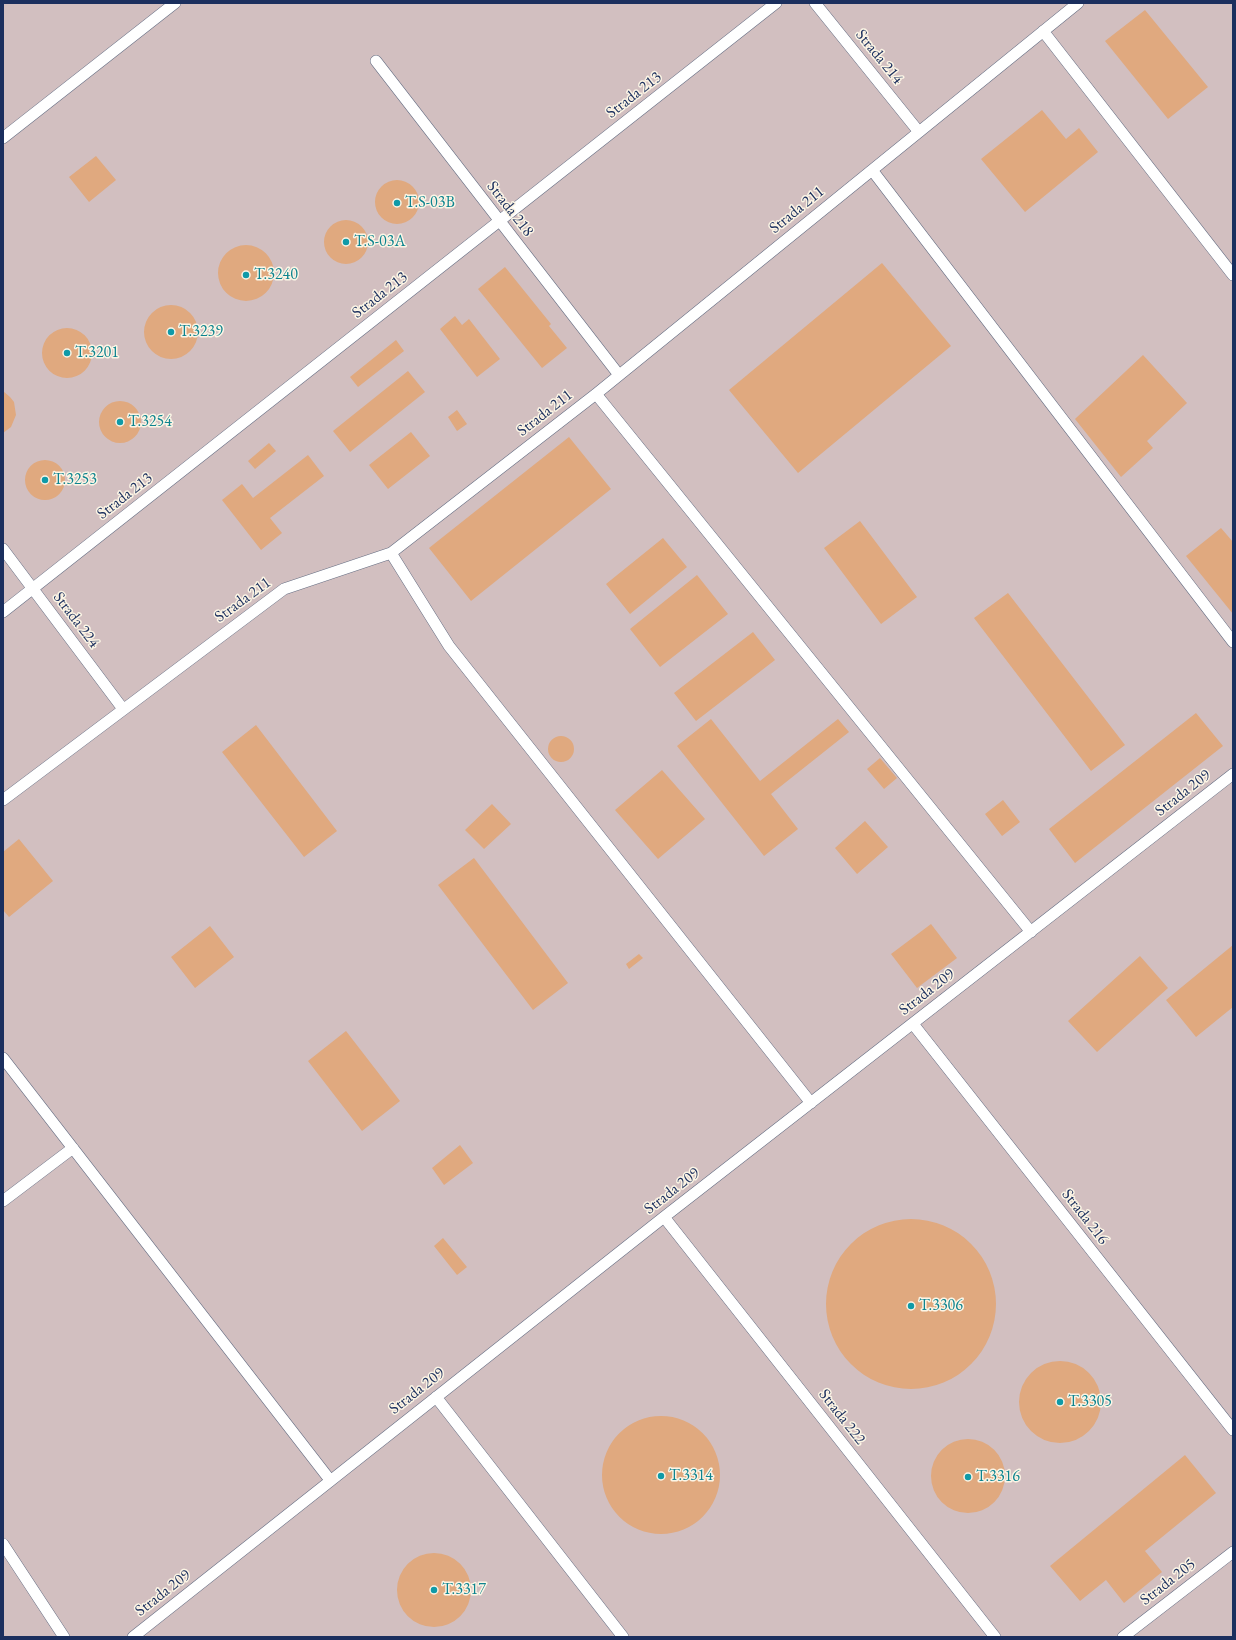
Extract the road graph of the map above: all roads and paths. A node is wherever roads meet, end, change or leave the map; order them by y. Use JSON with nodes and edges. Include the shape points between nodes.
{"nodes":[{"id":1,"x":175,"y":3,"type":"edge"},
{"id":2,"x":776,"y":3,"type":"edge"},
{"id":3,"x":815,"y":3,"type":"edge"},
{"id":4,"x":1078,"y":3,"type":"edge"},
{"id":5,"x":1043,"y":31,"type":"junction"},
{"id":6,"x":376,"y":61,"type":"dead end"},
{"id":7,"x":919,"y":132,"type":"junction"},
{"id":8,"x":3,"y":138,"type":"edge"},
{"id":9,"x":872,"y":170,"type":"junction"},
{"id":10,"x":500,"y":222,"type":"junction"},
{"id":11,"x":1233,"y":275,"type":"edge"},
{"id":12,"x":619,"y":375,"type":"junction"},
{"id":13,"x":596,"y":394,"type":"junction"},
{"id":14,"x":3,"y":550,"type":"edge"},
{"id":15,"x":391,"y":553,"type":"junction"},
{"id":16,"x":33,"y":589,"type":"junction"},
{"id":17,"x":3,"y":612,"type":"edge"},
{"id":18,"x":1233,"y":642,"type":"edge"},
{"id":19,"x":123,"y":709,"type":"junction"},
{"id":20,"x":1233,"y":774,"type":"edge"},
{"id":21,"x":3,"y":800,"type":"edge"},
{"id":22,"x":1031,"y":932,"type":"junction"},
{"id":23,"x":913,"y":1024,"type":"junction"},
{"id":24,"x":3,"y":1058,"type":"edge"},
{"id":25,"x":811,"y":1103,"type":"junction"},
{"id":26,"x":73,"y":1148,"type":"junction"},
{"id":27,"x":3,"y":1201,"type":"edge"},
{"id":28,"x":664,"y":1217,"type":"junction"},
{"id":29,"x":436,"y":1397,"type":"junction"},
{"id":30,"x":1233,"y":1430,"type":"edge"},
{"id":31,"x":330,"y":1480,"type":"junction"},
{"id":32,"x":3,"y":1544,"type":"edge"},
{"id":33,"x":1233,"y":1552,"type":"edge"},
{"id":34,"x":64,"y":1637,"type":"edge"},
{"id":35,"x":133,"y":1637,"type":"edge"},
{"id":36,"x":623,"y":1637,"type":"edge"},
{"id":37,"x":995,"y":1637,"type":"edge"},
{"id":38,"x":1123,"y":1637,"type":"edge"}],
"edges":[{"from":1,"to":8,"type":"lane"},
{"from":2,"to":10,"type":"lane","name":"Strada 213"},
{"from":3,"to":7,"type":"lane","name":"Strada 214"},
{"from":4,"to":5,"type":"lane","name":"Strada 211"},
{"from":5,"to":7,"type":"lane","name":"Strada 211"},
{"from":5,"to":11,"type":"lane"},
{"from":6,"to":10,"type":"lane","name":"Strada 218"},
{"from":7,"to":9,"type":"lane","name":"Strada 211"},
{"from":9,"to":12,"type":"lane","name":"Strada 211"},
{"from":9,"to":18,"type":"lane"},
{"from":10,"to":12,"type":"lane","name":"Strada 218"},
{"from":10,"to":16,"type":"lane","name":"Strada 213"},
{"from":12,"to":13,"type":"lane","name":"Strada 211"},
{"from":13,"to":15,"type":"lane","name":"Strada 211"},
{"from":13,"to":22,"type":"lane"},
{"from":14,"to":16,"type":"lane","name":"Strada 224"},
{"from":15,"to":19,"type":"lane","name":"Strada 211","via":[[284,589]]},
{"from":15,"to":25,"type":"lane","via":[[449,646]]},
{"from":16,"to":17,"type":"lane","name":"Strada 213"},
{"from":16,"to":19,"type":"lane","name":"Strada 224"},
{"from":19,"to":21,"type":"lane","name":"Strada 211"},
{"from":20,"to":22,"type":"lane","name":"Strada 209"},
{"from":22,"to":23,"type":"lane","name":"Strada 209"},
{"from":23,"to":25,"type":"lane","name":"Strada 209"},
{"from":23,"to":30,"type":"lane","name":"Strada 216"},
{"from":24,"to":26,"type":"lane"},
{"from":25,"to":28,"type":"lane","name":"Strada 209"},
{"from":26,"to":27,"type":"lane"},
{"from":26,"to":31,"type":"lane"},
{"from":28,"to":29,"type":"lane","name":"Strada 209"},
{"from":28,"to":37,"type":"lane","name":"Strada 222"},
{"from":29,"to":31,"type":"lane","name":"Strada 209"},
{"from":29,"to":36,"type":"lane"},
{"from":31,"to":35,"type":"lane","name":"Strada 209"},
{"from":32,"to":34,"type":"lane"},
{"from":33,"to":38,"type":"lane","name":"Strada 205"}]}
